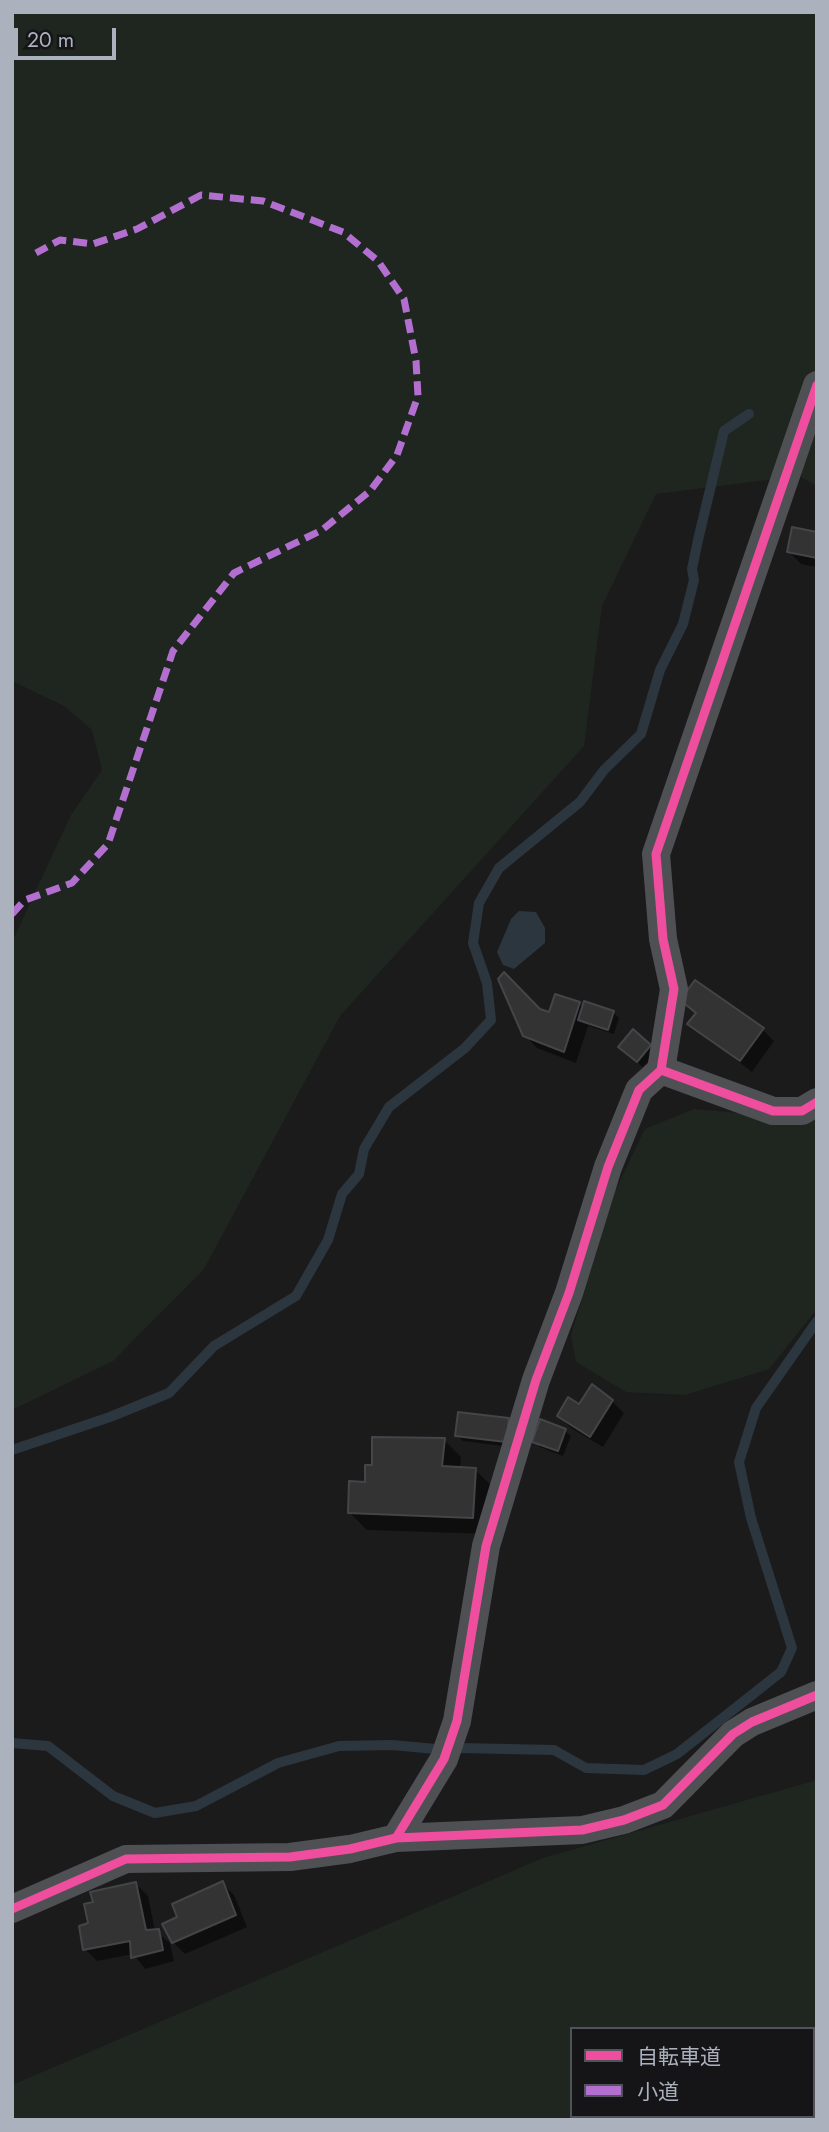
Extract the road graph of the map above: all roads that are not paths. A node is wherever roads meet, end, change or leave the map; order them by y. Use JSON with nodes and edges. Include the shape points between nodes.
{"nodes":[{"id":1,"x":817,"y":385,"type":"edge"},
{"id":2,"x":662,"y":1070,"type":"junction"},
{"id":3,"x":817,"y":1102,"type":"edge"},
{"id":4,"x":817,"y":1695,"type":"edge"},
{"id":5,"x":396,"y":1838,"type":"junction"},
{"id":6,"x":12,"y":1909,"type":"edge"}],
"edges":[{"from":1,"to":2,"type":"street","via":[[656,854],[663,939],[674,989]]},
{"from":2,"to":3,"type":"street","via":[[774,1111],[802,1111]]},
{"from":2,"to":5,"type":"street","via":[[639,1090],[628,1114],[536,1380],[485,1546],[457,1721],[444,1759]]},
{"from":4,"to":5,"type":"street","via":[[733,1734],[663,1805],[624,1820],[582,1830]]},
{"from":5,"to":6,"type":"street","via":[[290,1857],[126,1859]]}]}
